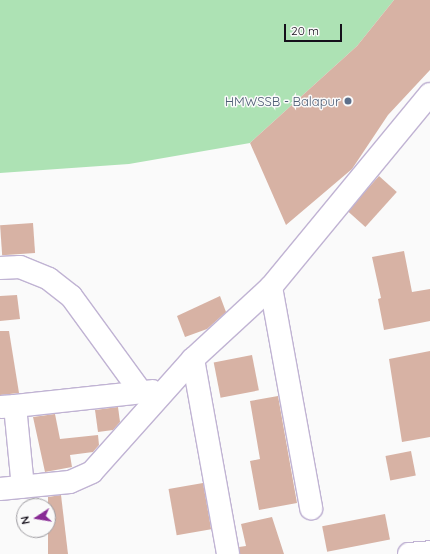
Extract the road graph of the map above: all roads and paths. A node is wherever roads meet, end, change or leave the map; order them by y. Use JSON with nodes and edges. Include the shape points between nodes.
{"nodes":[{"id":1,"x":430,"y":94,"type":"edge"},
{"id":2,"x":0,"y":268,"type":"edge"},
{"id":3,"x":271,"y":287,"type":"junction"},
{"id":4,"x":193,"y":359,"type":"junction"},
{"id":5,"x":166,"y":389,"type":"junction"},
{"id":6,"x":141,"y":392,"type":"junction"},
{"id":7,"x":7,"y":407,"type":"edge"},
{"id":8,"x":23,"y":487,"type":"junction"},
{"id":9,"x":0,"y":489,"type":"edge"},
{"id":10,"x":311,"y":508,"type":"dead end"},
{"id":11,"x":430,"y":552,"type":"edge"},
{"id":12,"x":228,"y":554,"type":"edge"},
{"id":13,"x":409,"y":554,"type":"edge"}],
"edges":[{"from":1,"to":3,"type":"street"},
{"from":2,"to":6,"type":"street","via":[[20,267],[49,279],[71,296]]},
{"from":3,"to":4,"type":"street"},
{"from":3,"to":10,"type":"street"},
{"from":4,"to":5,"type":"street"},
{"from":4,"to":12,"type":"street"},
{"from":5,"to":6,"type":"street"},
{"from":5,"to":8,"type":"street","via":[[88,475],[70,482]]},
{"from":6,"to":7,"type":"street"},
{"from":7,"to":8,"type":"street"},
{"from":8,"to":9,"type":"street"},
{"from":11,"to":13,"type":"street"}]}
